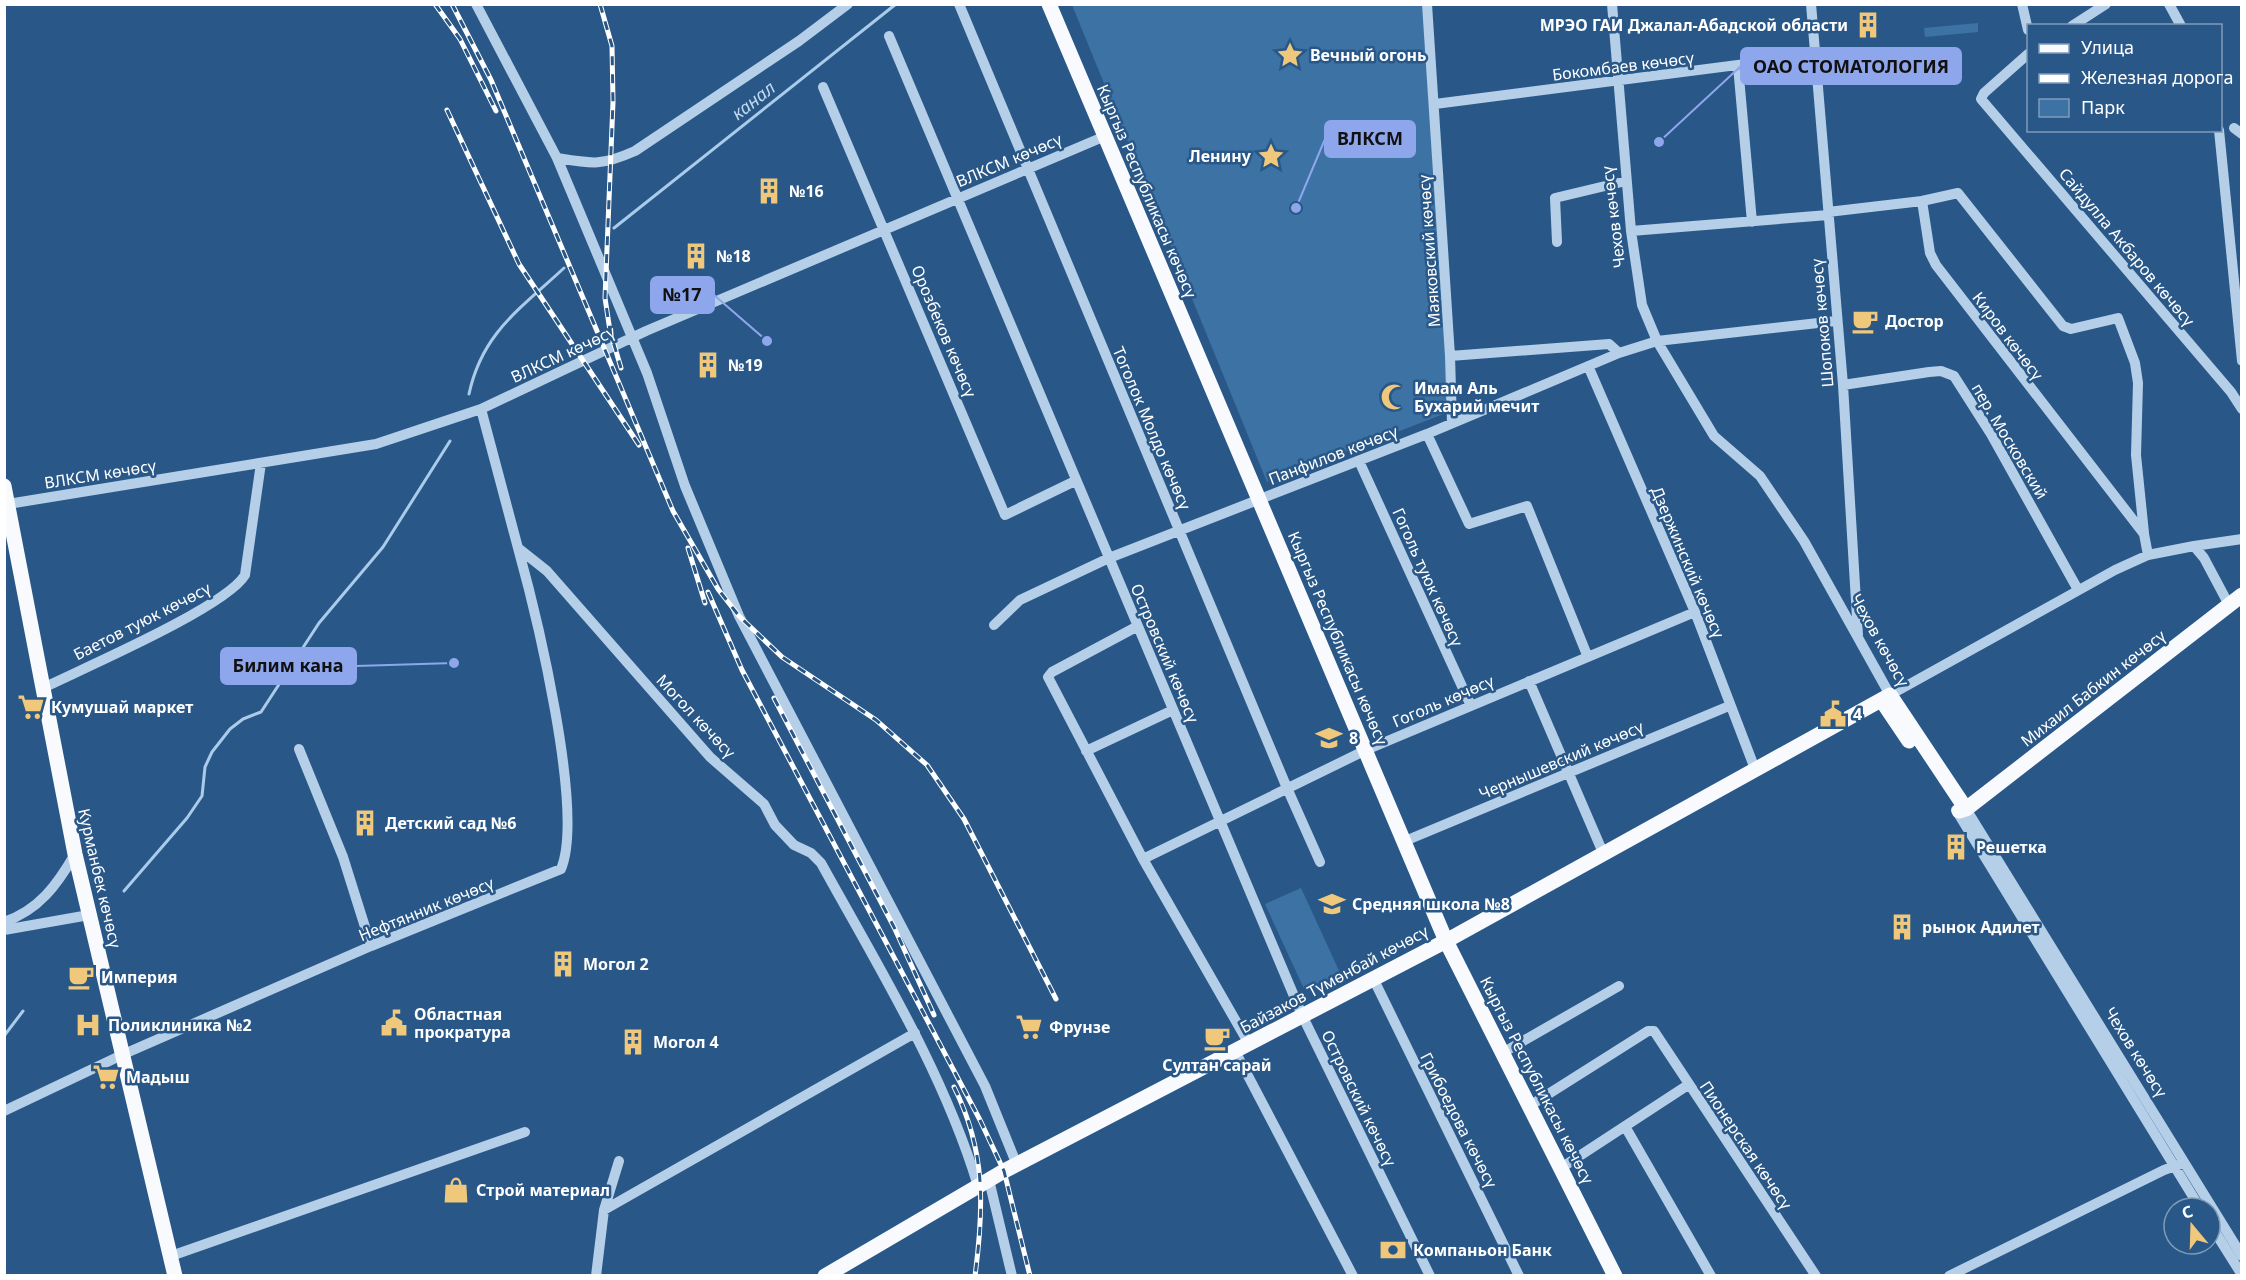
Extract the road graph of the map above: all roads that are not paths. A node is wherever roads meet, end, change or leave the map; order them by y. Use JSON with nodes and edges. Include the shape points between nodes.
{"nodes":[{"id":1,"x":476,"y":4,"type":"edge"},
{"id":2,"x":848,"y":4,"type":"edge"},
{"id":3,"x":959,"y":4,"type":"edge"},
{"id":4,"x":1049,"y":4,"type":"edge"},
{"id":5,"x":1427,"y":4,"type":"edge"},
{"id":6,"x":1612,"y":4,"type":"edge"},
{"id":7,"x":1811,"y":4,"type":"edge"},
{"id":8,"x":2022,"y":4,"type":"edge"},
{"id":9,"x":2106,"y":4,"type":"edge"},
{"id":10,"x":2169,"y":4,"type":"edge"},
{"id":11,"x":2075,"y":24,"type":"edge"},
{"id":12,"x":2180,"y":24,"type":"edge"},
{"id":13,"x":2027,"y":26,"type":"edge"},
{"id":14,"x":889,"y":36,"type":"dead end"},
{"id":15,"x":1815,"y":55,"type":"junction"},
{"id":16,"x":2027,"y":55,"type":"edge"},
{"id":17,"x":1738,"y":66,"type":"junction"},
{"id":18,"x":1618,"y":82,"type":"junction"},
{"id":19,"x":824,"y":87,"type":"dead end"},
{"id":20,"x":1435,"y":104,"type":"junction"},
{"id":21,"x":2219,"y":132,"type":"edge"},
{"id":22,"x":1103,"y":136,"type":"junction"},
{"id":23,"x":557,"y":158,"type":"junction"},
{"id":24,"x":1028,"y":169,"type":"junction"},
{"id":25,"x":1626,"y":181,"type":"junction"},
{"id":26,"x":957,"y":199,"type":"junction"},
{"id":27,"x":1922,"y":201,"type":"junction"},
{"id":28,"x":1828,"y":214,"type":"junction"},
{"id":29,"x":1752,"y":222,"type":"junction"},
{"id":30,"x":884,"y":228,"type":"junction"},
{"id":31,"x":1631,"y":231,"type":"junction"},
{"id":32,"x":1557,"y":242,"type":"dead end"},
{"id":33,"x":1836,"y":321,"type":"junction"},
{"id":34,"x":632,"y":337,"type":"junction"},
{"id":35,"x":1657,"y":341,"type":"junction"},
{"id":36,"x":1619,"y":353,"type":"junction"},
{"id":37,"x":1450,"y":356,"type":"junction"},
{"id":38,"x":2241,"y":361,"type":"edge"},
{"id":39,"x":1589,"y":368,"type":"junction"},
{"id":40,"x":1843,"y":385,"type":"junction"},
{"id":41,"x":480,"y":409,"type":"junction"},
{"id":42,"x":2241,"y":409,"type":"edge"},
{"id":43,"x":1452,"y":423,"type":"junction"},
{"id":44,"x":1427,"y":435,"type":"junction"},
{"id":45,"x":1359,"y":461,"type":"junction"},
{"id":46,"x":261,"y":463,"type":"junction"},
{"id":47,"x":1075,"y":481,"type":"junction"},
{"id":48,"x":4,"y":486,"type":"edge"},
{"id":49,"x":1261,"y":499,"type":"junction"},
{"id":50,"x":8,"y":504,"type":"junction"},
{"id":51,"x":1179,"y":530,"type":"junction"},
{"id":52,"x":2144,"y":534,"type":"junction"},
{"id":53,"x":2241,"y":539,"type":"edge"},
{"id":54,"x":2194,"y":546,"type":"junction"},
{"id":55,"x":518,"y":548,"type":"junction"},
{"id":56,"x":2148,"y":555,"type":"junction"},
{"id":57,"x":1109,"y":558,"type":"junction"},
{"id":58,"x":2077,"y":588,"type":"junction"},
{"id":59,"x":2241,"y":595,"type":"edge"},
{"id":60,"x":2229,"y":605,"type":"junction"},
{"id":61,"x":1695,"y":612,"type":"junction"},
{"id":62,"x":994,"y":625,"type":"dead end"},
{"id":63,"x":1138,"y":626,"type":"junction"},
{"id":64,"x":1859,"y":638,"type":"junction"},
{"id":65,"x":1587,"y":655,"type":"junction"},
{"id":66,"x":1529,"y":681,"type":"junction"},
{"id":67,"x":43,"y":688,"type":"junction"},
{"id":68,"x":1885,"y":697,"type":"junction"},
{"id":69,"x":1470,"y":706,"type":"junction"},
{"id":70,"x":1730,"y":706,"type":"junction"},
{"id":71,"x":1173,"y":710,"type":"junction"},
{"id":72,"x":298,"y":749,"type":"dead end"},
{"id":73,"x":1366,"y":750,"type":"junction"},
{"id":74,"x":1086,"y":751,"type":"junction"},
{"id":75,"x":1755,"y":769,"type":"junction"},
{"id":76,"x":1568,"y":774,"type":"junction"},
{"id":77,"x":1287,"y":788,"type":"junction"},
{"id":78,"x":1961,"y":809,"type":"junction"},
{"id":79,"x":1220,"y":820,"type":"junction"},
{"id":80,"x":1405,"y":841,"type":"junction"},
{"id":81,"x":75,"y":854,"type":"junction"},
{"id":82,"x":1604,"y":855,"type":"junction"},
{"id":83,"x":1143,"y":859,"type":"junction"},
{"id":84,"x":1320,"y":862,"type":"dead end"},
{"id":85,"x":89,"y":915,"type":"junction"},
{"id":86,"x":4,"y":922,"type":"edge"},
{"id":87,"x":4,"y":930,"type":"edge"},
{"id":88,"x":1446,"y":940,"type":"junction"},
{"id":89,"x":371,"y":946,"type":"junction"},
{"id":90,"x":1373,"y":978,"type":"junction"},
{"id":91,"x":1619,"y":986,"type":"dead end"},
{"id":92,"x":1302,"y":1015,"type":"junction"},
{"id":93,"x":915,"y":1033,"type":"junction"},
{"id":94,"x":1242,"y":1047,"type":"junction"},
{"id":95,"x":1504,"y":1052,"type":"junction"},
{"id":96,"x":124,"y":1054,"type":"junction"},
{"id":97,"x":1688,"y":1085,"type":"junction"},
{"id":98,"x":1531,"y":1105,"type":"junction"},
{"id":99,"x":4,"y":1111,"type":"edge"},
{"id":100,"x":1626,"y":1128,"type":"junction"},
{"id":101,"x":525,"y":1132,"type":"dead end"},
{"id":102,"x":619,"y":1161,"type":"dead end"},
{"id":103,"x":2176,"y":1164,"type":"junction"},
{"id":104,"x":1017,"y":1165,"type":"junction"},
{"id":105,"x":1561,"y":1168,"type":"junction"},
{"id":106,"x":984,"y":1183,"type":"junction"},
{"id":107,"x":2193,"y":1196,"type":"edge"},
{"id":108,"x":604,"y":1210,"type":"junction"},
{"id":109,"x":2222,"y":1244,"type":"edge"},
{"id":110,"x":171,"y":1256,"type":"junction"},
{"id":111,"x":2241,"y":1256,"type":"edge"},
{"id":112,"x":176,"y":1275,"type":"edge"},
{"id":113,"x":596,"y":1275,"type":"edge"},
{"id":114,"x":825,"y":1275,"type":"edge"},
{"id":115,"x":1012,"y":1275,"type":"edge"},
{"id":116,"x":1353,"y":1275,"type":"edge"},
{"id":117,"x":1430,"y":1275,"type":"edge"},
{"id":118,"x":1519,"y":1275,"type":"edge"},
{"id":119,"x":1615,"y":1275,"type":"edge"},
{"id":120,"x":1711,"y":1275,"type":"edge"},
{"id":121,"x":1816,"y":1275,"type":"edge"},
{"id":122,"x":1949,"y":1275,"type":"edge"},
{"id":123,"x":2241,"y":1275,"type":"edge"}],
"edges":[{"from":1,"to":23,"type":"street"},
{"from":2,"to":23,"type":"street","via":[[635,152],[595,164]]},
{"from":3,"to":24,"type":"street","name":"Тоголок Молдо көчөсү"},
{"from":4,"to":22,"type":"main road","name":"Кыргыз Республикасы көчөсү"},
{"from":5,"to":20,"type":"street","name":"Маяковский көчөсү"},
{"from":6,"to":18,"type":"street","name":"Чехов көчөсү"},
{"from":7,"to":15,"type":"street","name":"Шопоков көчөсү"},
{"from":8,"to":13,"type":"street"},
{"from":9,"to":11,"type":"street"},
{"from":10,"to":12,"type":"street"},
{"from":14,"to":26,"type":"street","name":"Островский көчөсү"},
{"from":15,"to":17,"type":"street","name":"Бокомбаев көчөсү"},
{"from":15,"to":28,"type":"street","name":"Шопоков көчөсү"},
{"from":16,"to":42,"type":"street","name":"Сайдулла Акбаров көчөсү","via":[[1981,99],[2232,392]]},
{"from":17,"to":18,"type":"street","name":"Бокомбаев көчөсү"},
{"from":17,"to":29,"type":"street"},
{"from":18,"to":20,"type":"street","name":"Бокомбаев көчөсү"},
{"from":18,"to":25,"type":"street","name":"Чехов көчөсү"},
{"from":19,"to":30,"type":"street","name":"Орозбеков көчөсү"},
{"from":20,"to":37,"type":"street","name":"Маяковский көчөсү"},
{"from":21,"to":38,"type":"street"},
{"from":22,"to":24,"type":"street","name":"ВЛКСМ көчөсү"},
{"from":22,"to":49,"type":"main road","name":"Кыргыз Республикасы көчөсү"},
{"from":23,"to":34,"type":"street"},
{"from":24,"to":26,"type":"street","name":"ВЛКСМ көчөсү"},
{"from":24,"to":51,"type":"street","name":"Тоголок Молдо көчөсү"},
{"from":25,"to":31,"type":"street","name":"Чехов көчөсү"},
{"from":25,"to":32,"type":"street","via":[[1555,198]]},
{"from":26,"to":30,"type":"street","name":"ВЛКСМ көчөсү"},
{"from":26,"to":47,"type":"street","name":"Островский көчөсү"},
{"from":27,"to":28,"type":"street"},
{"from":27,"to":52,"type":"street","name":"Киров көчөсү","via":[[1929,253],[1936,265]]},
{"from":27,"to":52,"type":"street","via":[[1958,193],[2063,326],[2071,330],[2118,318],[2135,363],[2138,383],[2136,455]]},
{"from":28,"to":29,"type":"street"},
{"from":28,"to":33,"type":"street","name":"Шопоков көчөсү"},
{"from":29,"to":31,"type":"street"},
{"from":30,"to":34,"type":"street","name":"ВЛКСМ көчөсү"},
{"from":30,"to":47,"type":"street","name":"Орозбеков көчөсү","via":[[1005,515]]},
{"from":31,"to":35,"type":"street","name":"Чехов көчөсү","via":[[1642,305]]},
{"from":33,"to":35,"type":"street","name":"Панфилов көчөсү"},
{"from":33,"to":40,"type":"street","name":"Шопоков көчөсү"},
{"from":34,"to":41,"type":"street","name":"ВЛКСМ көчөсү"},
{"from":34,"to":104,"type":"street","via":[[685,486],[739,616],[984,1086]]},
{"from":35,"to":36,"type":"street","name":"Панфилов көчөсү"},
{"from":35,"to":64,"type":"street","name":"Чехов көчөсү","via":[[1714,436],[1760,476],[1804,541]]},
{"from":36,"to":37,"type":"street","via":[[1609,344]]},
{"from":36,"to":39,"type":"street","name":"Панфилов көчөсү"},
{"from":37,"to":43,"type":"street","name":"Маяковский көчөсү"},
{"from":39,"to":43,"type":"street","name":"Панфилов көчөсү"},
{"from":39,"to":61,"type":"street","name":"Дзержинский көчөсү"},
{"from":40,"to":58,"type":"street","name":"пер. Московский","via":[[1941,371],[1954,376]]},
{"from":40,"to":64,"type":"street","name":"Шопоков көчөсү"},
{"from":41,"to":46,"type":"street","name":"ВЛКСМ көчөсү","via":[[376,444]]},
{"from":41,"to":55,"type":"street"},
{"from":43,"to":44,"type":"street","name":"Панфилов көчөсү"},
{"from":44,"to":45,"type":"street","name":"Панфилов көчөсү"},
{"from":44,"to":65,"type":"street","via":[[1469,524],[1527,506]]},
{"from":45,"to":49,"type":"street","name":"Панфилов көчөсү"},
{"from":45,"to":69,"type":"street","name":"Гоголь туюк көчөсү"},
{"from":46,"to":50,"type":"street","name":"ВЛКСМ көчөсү"},
{"from":46,"to":67,"type":"street","name":"Баетов туюк көчөсү","via":[[245,575],[238,586],[204,609]]},
{"from":47,"to":57,"type":"street","name":"Островский көчөсү"},
{"from":48,"to":50,"type":"main road","name":"Курманбек көчөсү"},
{"from":49,"to":51,"type":"street","name":"Панфилов көчөсү"},
{"from":49,"to":73,"type":"main road","name":"Кыргыз Республикасы көчөсү"},
{"from":50,"to":67,"type":"main road","name":"Курманбек көчөсү"},
{"from":51,"to":57,"type":"street","name":"Панфилов көчөсү"},
{"from":51,"to":77,"type":"street","name":"Тоголок Молдо көчөсү"},
{"from":52,"to":56,"type":"street","name":"Киров көчөсү"},
{"from":53,"to":54,"type":"street"},
{"from":54,"to":56,"type":"street"},
{"from":54,"to":60,"type":"street"},
{"from":55,"to":89,"type":"street","name":"Нефтянник көчөсү","via":[[547,674],[564,778],[566,858],[561,869]]},
{"from":55,"to":93,"type":"street","name":"Могол көчөсү","via":[[547,571],[710,757],[764,804],[775,825],[794,845],[821,863]]},
{"from":56,"to":58,"type":"street"},
{"from":57,"to":62,"type":"street","name":"Панфилов көчөсү","via":[[1020,600]]},
{"from":57,"to":63,"type":"street","name":"Островский көчөсү"},
{"from":58,"to":68,"type":"street"},
{"from":59,"to":60,"type":"main road","name":"Михаил Бабкин көчөсү"},
{"from":60,"to":78,"type":"main road","name":"Михаил Бабкин көчөсү"},
{"from":61,"to":65,"type":"street","name":"Гоголь көчөсү"},
{"from":61,"to":70,"type":"street","name":"Дзержинский көчөсү"},
{"from":63,"to":71,"type":"street","name":"Островский көчөсү"},
{"from":63,"to":74,"type":"street","via":[[1048,677]]},
{"from":64,"to":68,"type":"street","name":"Чехов көчөсү"},
{"from":65,"to":66,"type":"street","name":"Гоголь көчөсү"},
{"from":66,"to":69,"type":"street","name":"Гоголь көчөсү"},
{"from":66,"to":76,"type":"street"},
{"from":67,"to":81,"type":"main road","name":"Курманбек көчөсү"},
{"from":68,"to":75,"type":"main road","name":"Байзаков Түмөнбай көчөсү"},
{"from":68,"to":78,"type":"main road","name":"Чехов көчөсү"},
{"from":69,"to":73,"type":"street","name":"Гоголь көчөсү"},
{"from":70,"to":75,"type":"street","name":"Дзержинский көчөсү"},
{"from":70,"to":76,"type":"street","name":"Чернышевский көчөсү"},
{"from":71,"to":74,"type":"street"},
{"from":71,"to":79,"type":"street","name":"Островский көчөсү"},
{"from":72,"to":89,"type":"street","via":[[343,857]]},
{"from":73,"to":77,"type":"street","name":"Гоголь көчөсү"},
{"from":73,"to":80,"type":"main road","name":"Кыргыз Республикасы көчөсү"},
{"from":74,"to":83,"type":"street"},
{"from":75,"to":82,"type":"main road","name":"Байзаков Түмөнбай көчөсү"},
{"from":76,"to":80,"type":"street","name":"Чернышевский көчөсү"},
{"from":76,"to":82,"type":"street"},
{"from":77,"to":79,"type":"street","name":"Гоголь көчөсү"},
{"from":77,"to":84,"type":"street","name":"Тоголок Молдо көчөсү"},
{"from":78,"to":103,"type":"street","name":"Чехов көчөсү"},
{"from":79,"to":83,"type":"street","name":"Гоголь көчөсү"},
{"from":79,"to":92,"type":"street","name":"Островский көчөсү"},
{"from":80,"to":88,"type":"main road","name":"Кыргыз Республикасы көчөсү"},
{"from":81,"to":85,"type":"main road","name":"Курманбек көчөсү"},
{"from":81,"to":86,"type":"street","via":[[51,891],[23,914]]},
{"from":82,"to":88,"type":"main road","name":"Байзаков Түмөнбай көчөсү"},
{"from":83,"to":94,"type":"street"},
{"from":85,"to":87,"type":"street"},
{"from":85,"to":96,"type":"main road","name":"Курманбек көчөсү"},
{"from":88,"to":90,"type":"main road","name":"Байзаков Түмөнбай көчөсү"},
{"from":88,"to":95,"type":"main road","name":"Кыргыз Республикасы көчөсү"},
{"from":89,"to":96,"type":"street","name":"Нефтянник көчөсү"},
{"from":90,"to":92,"type":"main road","name":"Байзаков Түмөнбай көчөсү"},
{"from":90,"to":118,"type":"street","name":"Грибоедова көчөсү"},
{"from":91,"to":95,"type":"street"},
{"from":92,"to":94,"type":"main road","name":"Байзаков Түмөнбай көчөсү"},
{"from":92,"to":117,"type":"street","name":"Островский көчөсү"},
{"from":93,"to":106,"type":"street","name":"Могол көчөсү"},
{"from":93,"to":108,"type":"street"},
{"from":94,"to":104,"type":"main road","name":"Байзаков Түмөнбай көчөсү"},
{"from":94,"to":116,"type":"street"},
{"from":95,"to":98,"type":"main road","name":"Кыргыз Республикасы көчөсү"},
{"from":96,"to":99,"type":"street","name":"Нефтянник көчөсү"},
{"from":96,"to":110,"type":"main road","name":"Курманбек көчөсү"},
{"from":97,"to":98,"type":"street","name":"Пионерская көчөсү","via":[[1654,1031],[1648,1031]]},
{"from":97,"to":100,"type":"street"},
{"from":97,"to":121,"type":"street","name":"Пионерская көчөсү"},
{"from":98,"to":105,"type":"main road","name":"Кыргыз Республикасы көчөсү"},
{"from":100,"to":105,"type":"street"},
{"from":100,"to":120,"type":"street"},
{"from":101,"to":110,"type":"street"},
{"from":102,"to":108,"type":"street"},
{"from":103,"to":107,"type":"street","name":"Чехов көчөсү"},
{"from":103,"to":111,"type":"street","name":"Чехов көчөсү"},
{"from":103,"to":122,"type":"street"},
{"from":104,"to":106,"type":"main road","name":"Байзаков Түмөнбай көчөсү"},
{"from":105,"to":119,"type":"main road","name":"Кыргыз Республикасы көчөсү"},
{"from":106,"to":114,"type":"main road","name":"Байзаков Түмөнбай көчөсү"},
{"from":106,"to":115,"type":"street","name":"Могол көчөсү"},
{"from":108,"to":113,"type":"street"},
{"from":109,"to":123,"type":"street"},
{"from":110,"to":112,"type":"main road","name":"Курманбек көчөсү"}]}
